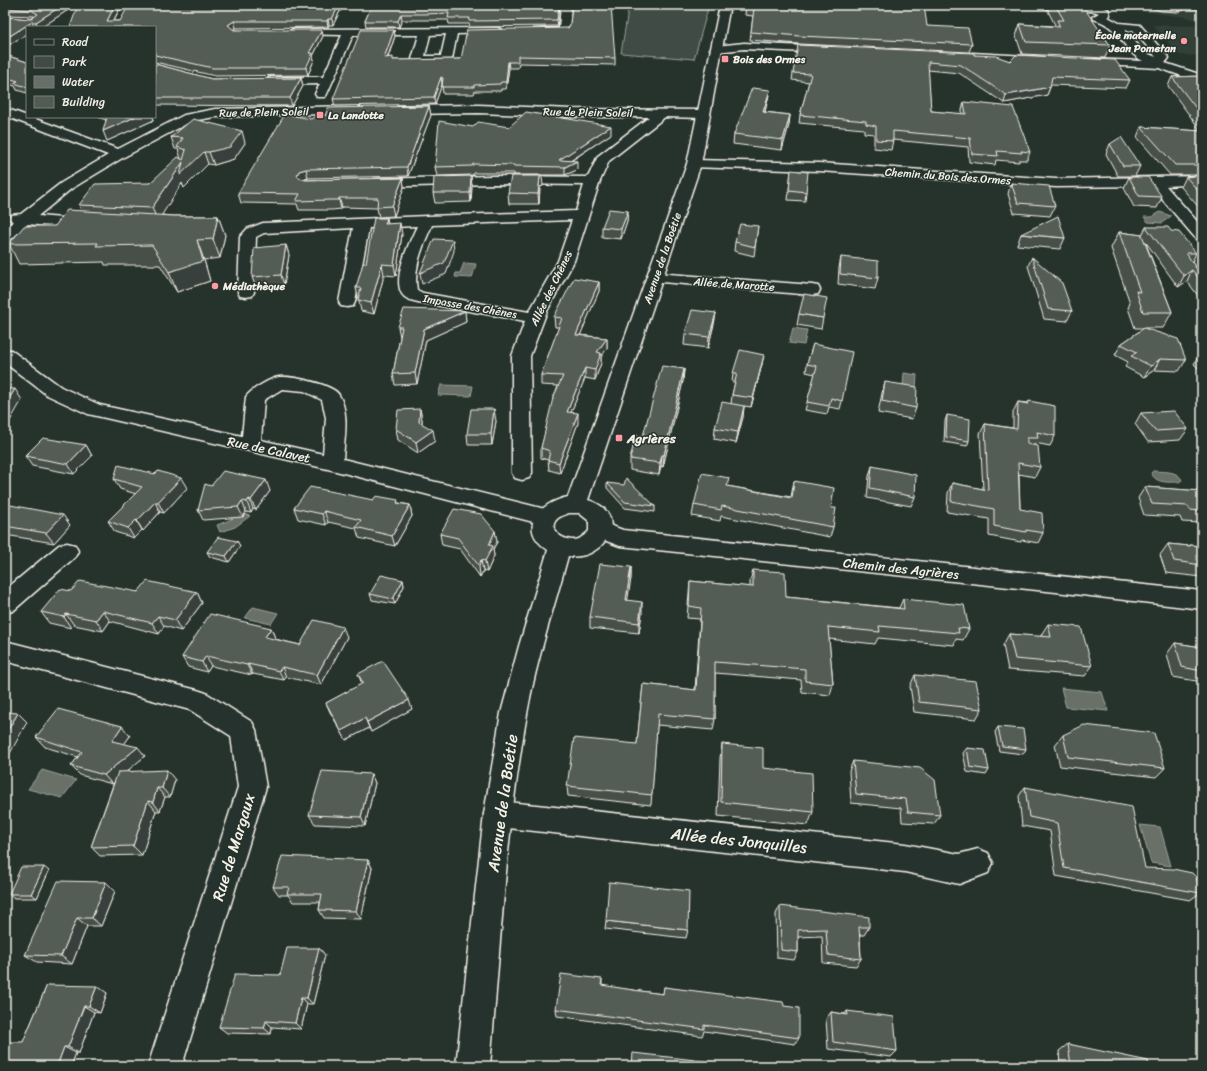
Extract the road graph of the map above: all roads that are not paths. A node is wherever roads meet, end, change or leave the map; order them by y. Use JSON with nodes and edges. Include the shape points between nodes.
{"nodes":[{"id":1,"x":152,"y":5,"type":"edge"},
{"id":2,"x":566,"y":5,"type":"edge"},
{"id":3,"x":725,"y":5,"type":"edge"},
{"id":4,"x":1043,"y":5,"type":"edge"},
{"id":5,"x":116,"y":26,"type":"edge"},
{"id":6,"x":1114,"y":26,"type":"junction"},
{"id":7,"x":1136,"y":27,"type":"junction"},
{"id":8,"x":1150,"y":27,"type":"dead end"},
{"id":9,"x":508,"y":31,"type":"edge"},
{"id":10,"x":524,"y":31,"type":"edge"},
{"id":11,"x":281,"y":32,"type":"edge"},
{"id":12,"x":349,"y":32,"type":"junction"},
{"id":13,"x":425,"y":32,"type":"junction"},
{"id":14,"x":452,"y":32,"type":"junction"},
{"id":15,"x":716,"y":49,"type":"junction"},
{"id":16,"x":842,"y":50,"type":"edge"},
{"id":17,"x":958,"y":56,"type":"edge"},
{"id":18,"x":1051,"y":60,"type":"edge"},
{"id":19,"x":1075,"y":61,"type":"edge"},
{"id":20,"x":1159,"y":63,"type":"junction"},
{"id":21,"x":1202,"y":79,"type":"edge"},
{"id":22,"x":327,"y":80,"type":"junction"},
{"id":23,"x":263,"y":81,"type":"edge"},
{"id":24,"x":368,"y":110,"type":"edge"},
{"id":25,"x":392,"y":110,"type":"edge"},
{"id":26,"x":313,"y":111,"type":"junction"},
{"id":27,"x":5,"y":112,"type":"edge"},
{"id":28,"x":663,"y":113,"type":"junction"},
{"id":29,"x":704,"y":114,"type":"junction"},
{"id":30,"x":119,"y":154,"type":"junction"},
{"id":31,"x":694,"y":164,"type":"junction"},
{"id":32,"x":1202,"y":180,"type":"edge"},
{"id":33,"x":593,"y":181,"type":"junction"},
{"id":34,"x":1154,"y":182,"type":"junction"},
{"id":35,"x":360,"y":184,"type":"edge"},
{"id":36,"x":582,"y":215,"type":"junction"},
{"id":37,"x":5,"y":216,"type":"edge"},
{"id":38,"x":24,"y":219,"type":"junction"},
{"id":39,"x":427,"y":220,"type":"junction"},
{"id":40,"x":362,"y":223,"type":"junction"},
{"id":41,"x":105,"y":226,"type":"edge"},
{"id":42,"x":5,"y":237,"type":"edge"},
{"id":43,"x":1202,"y":237,"type":"edge"},
{"id":44,"x":656,"y":278,"type":"junction"},
{"id":45,"x":812,"y":290,"type":"dead end"},
{"id":46,"x":246,"y":292,"type":"dead end"},
{"id":47,"x":347,"y":302,"type":"dead end"},
{"id":48,"x":535,"y":318,"type":"junction"},
{"id":49,"x":5,"y":354,"type":"edge"},
{"id":50,"x":251,"y":446,"type":"junction"},
{"id":51,"x":332,"y":463,"type":"junction"},
{"id":52,"x":522,"y":473,"type":"dead end"},
{"id":53,"x":576,"y":505,"type":"junction"},
{"id":54,"x":546,"y":517,"type":"junction"},
{"id":55,"x":601,"y":530,"type":"junction"},
{"id":56,"x":560,"y":546,"type":"junction"},
{"id":57,"x":67,"y":551,"type":"dead end"},
{"id":58,"x":1202,"y":600,"type":"edge"},
{"id":59,"x":5,"y":604,"type":"edge"},
{"id":60,"x":5,"y":650,"type":"edge"},
{"id":61,"x":498,"y":814,"type":"junction"},
{"id":62,"x":978,"y":863,"type":"dead end"},
{"id":63,"x":165,"y":1066,"type":"edge"},
{"id":64,"x":473,"y":1066,"type":"edge"}],
"edges":[{"from":1,"to":5,"type":"street","via":[[123,13]]},
{"from":2,"to":10,"type":"street","via":[[564,31]]},
{"from":3,"to":15,"type":"street","name":"Avenue de la Boétie"},
{"from":4,"to":6,"type":"street","via":[[1076,9],[1075,11],[1080,14],[1099,17]]},
{"from":6,"to":7,"type":"street"},
{"from":6,"to":20,"type":"street","via":[[1140,55]]},
{"from":7,"to":8,"type":"street"},
{"from":7,"to":20,"type":"street","via":[[1163,58]]},
{"from":9,"to":14,"type":"street"},
{"from":11,"to":12,"type":"street"},
{"from":12,"to":13,"type":"street"},
{"from":12,"to":22,"type":"street"},
{"from":13,"to":14,"type":"street"},
{"from":13,"to":14,"type":"street","via":[[418,59],[446,58]]},
{"from":15,"to":16,"type":"street","via":[[744,46]]},
{"from":15,"to":29,"type":"street","name":"Avenue de la Boétie"},
{"from":17,"to":18,"type":"street"},
{"from":19,"to":20,"type":"street"},
{"from":20,"to":21,"type":"street"},
{"from":22,"to":23,"type":"street"},
{"from":22,"to":26,"type":"street"},
{"from":24,"to":26,"type":"street","name":"Rue de Plein Soleil"},
{"from":25,"to":28,"type":"street","name":"Rue de Plein Soleil"},
{"from":26,"to":30,"type":"street","name":"Rue de Plein Soleil","via":[[201,114],[188,118]]},
{"from":27,"to":30,"type":"street"},
{"from":28,"to":29,"type":"street","name":"Rue de Plein Soleil"},
{"from":28,"to":33,"type":"street","name":"Allée des Chênes","via":[[603,159]]},
{"from":29,"to":31,"type":"street","name":"Avenue de la Boétie"},
{"from":30,"to":38,"type":"street","name":"Rue de Plein Soleil","via":[[66,186]]},
{"from":31,"to":34,"type":"street","name":"Chemin du Bois des Ormes","via":[[819,167],[1056,183]]},
{"from":31,"to":44,"type":"street","name":"Avenue de la Boétie"},
{"from":32,"to":34,"type":"street","name":"Chemin du Bois des Ormes"},
{"from":33,"to":35,"type":"street","via":[[492,180]]},
{"from":33,"to":36,"type":"street","name":"Allée des Chênes"},
{"from":34,"to":43,"type":"street"},
{"from":36,"to":39,"type":"street"},
{"from":36,"to":48,"type":"street","name":"Allée des Chênes","via":[[566,262]]},
{"from":37,"to":38,"type":"street"},
{"from":38,"to":41,"type":"street"},
{"from":38,"to":42,"type":"street","name":"Rue de Plein Soleil"},
{"from":39,"to":40,"type":"street"},
{"from":39,"to":48,"type":"street","name":"Impasse des Chênes","via":[[408,272],[409,292],[418,297]]},
{"from":40,"to":46,"type":"street","via":[[254,230],[248,237]]},
{"from":40,"to":47,"type":"street"},
{"from":44,"to":45,"type":"street","name":"Allée de Marotte"},
{"from":44,"to":53,"type":"street","name":"Avenue de la Boétie"},
{"from":48,"to":52,"type":"street","name":"Allée des Chênes","via":[[521,356]]},
{"from":49,"to":50,"type":"street","name":"Rue de Calavet","via":[[54,391],[95,410]]},
{"from":50,"to":51,"type":"street","name":"Rue de Calavet"},
{"from":50,"to":51,"type":"street","via":[[255,397],[278,383],[308,386],[331,397],[336,418]]},
{"from":51,"to":54,"type":"street","name":"Rue de Calavet"},
{"from":53,"to":54,"type":"street","via":[[558,508]]},
{"from":53,"to":55,"type":"street","via":[[585,507],[598,516]]},
{"from":54,"to":56,"type":"street","via":[[543,531],[552,543]]},
{"from":55,"to":56,"type":"street","via":[[592,542],[586,545],[577,548]]},
{"from":55,"to":58,"type":"street","name":"Chemin des Agrières","via":[[620,538],[748,553],[1106,588]]},
{"from":56,"to":61,"type":"street","name":"Avenue de la Boétie","via":[[514,713]]},
{"from":57,"to":59,"type":"street"},
{"from":60,"to":63,"type":"street","name":"Rue de Margaux","via":[[197,701],[243,730],[252,787]]},
{"from":61,"to":62,"type":"street","name":"Allée des Jonquilles","via":[[905,858],[959,869]]},
{"from":61,"to":64,"type":"street","name":"Avenue de la Boétie"}]}
